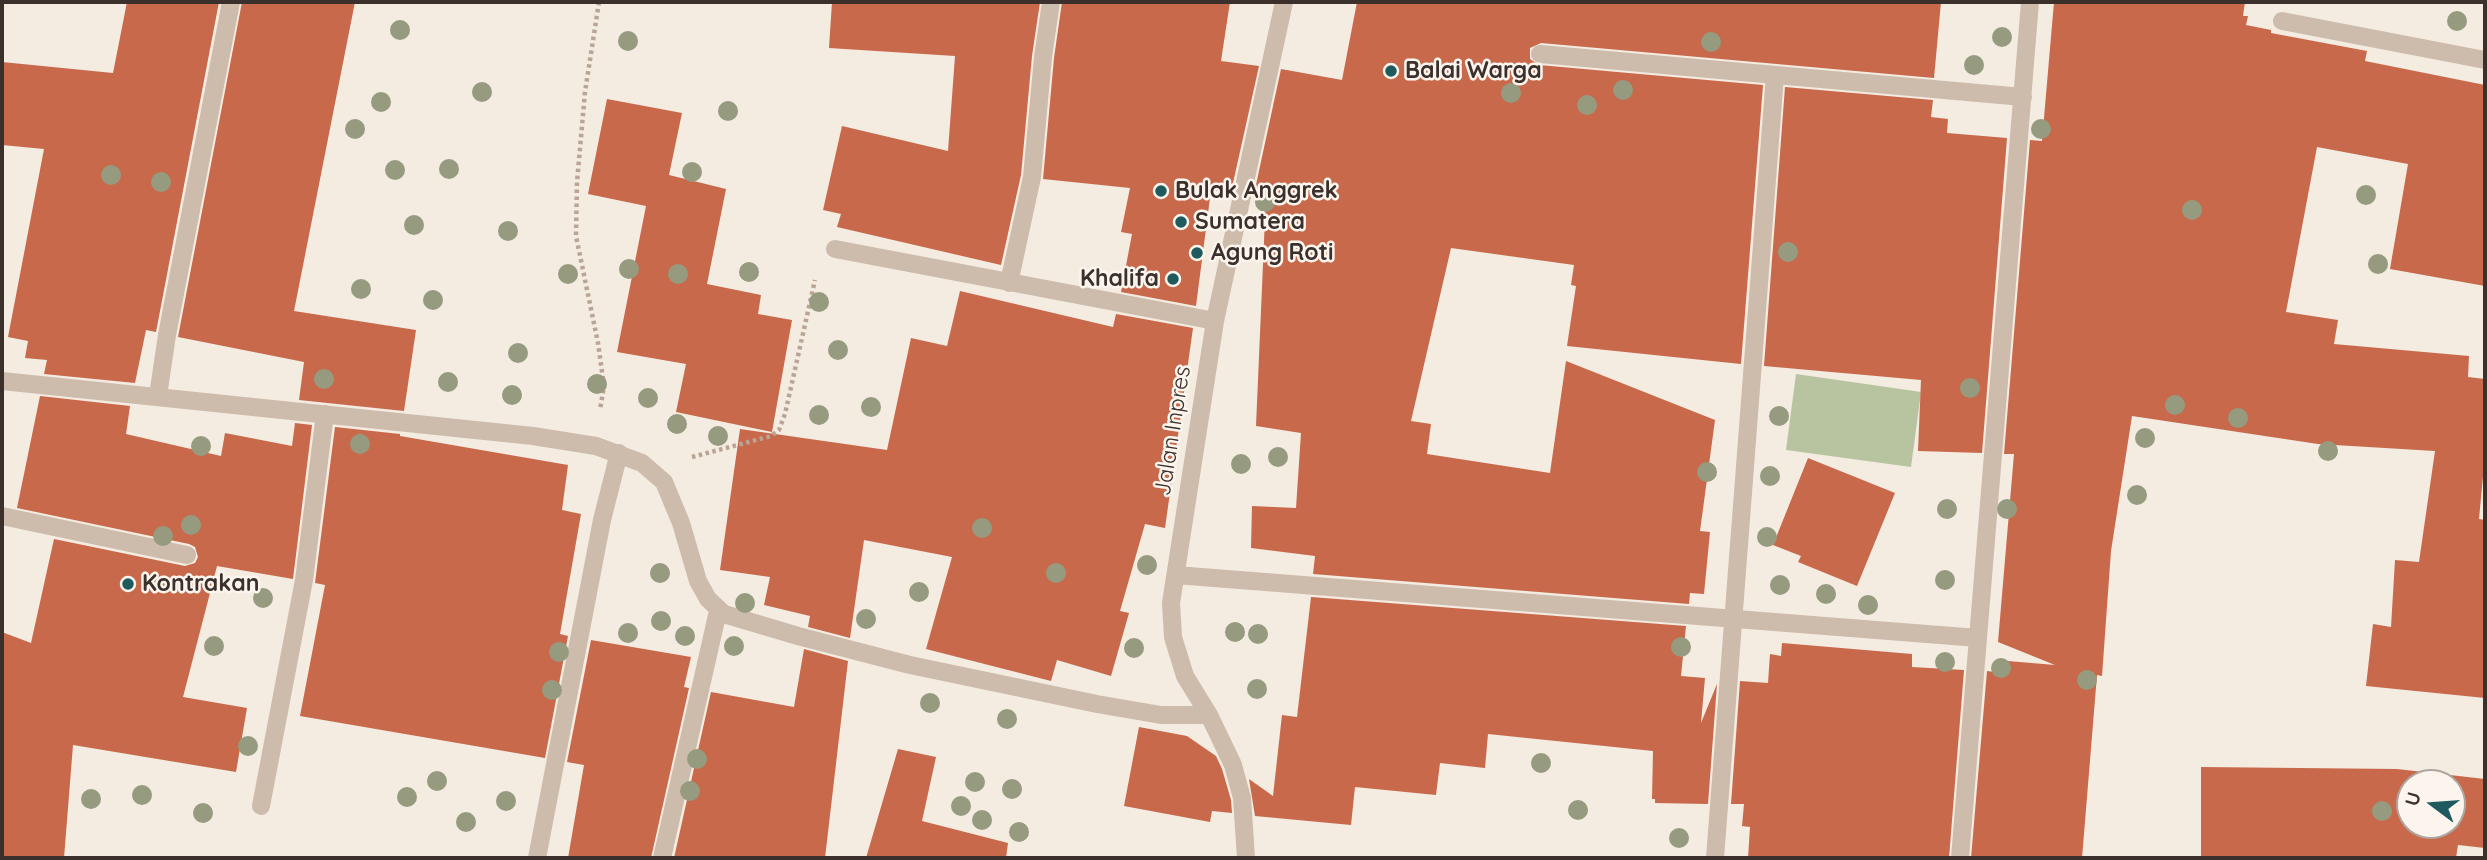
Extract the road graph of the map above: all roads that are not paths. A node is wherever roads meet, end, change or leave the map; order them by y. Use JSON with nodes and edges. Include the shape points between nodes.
{"nodes":[{"id":1,"x":231,"y":2,"type":"edge"},
{"id":2,"x":1051,"y":2,"type":"edge"},
{"id":3,"x":1284,"y":2,"type":"edge"},
{"id":4,"x":2031,"y":2,"type":"edge"},
{"id":5,"x":2282,"y":21,"type":"dead end"},
{"id":6,"x":1540,"y":54,"type":"dead end"},
{"id":7,"x":2485,"y":60,"type":"edge"},
{"id":8,"x":1775,"y":75,"type":"junction"},
{"id":9,"x":2023,"y":97,"type":"junction"},
{"id":10,"x":835,"y":249,"type":"road end"},
{"id":11,"x":1009,"y":283,"type":"junction"},
{"id":12,"x":1215,"y":321,"type":"junction"},
{"id":13,"x":2,"y":381,"type":"edge"},
{"id":14,"x":158,"y":396,"type":"junction"},
{"id":15,"x":325,"y":414,"type":"junction"},
{"id":16,"x":619,"y":453,"type":"junction"},
{"id":17,"x":2,"y":516,"type":"edge"},
{"id":18,"x":187,"y":555,"type":"dead end"},
{"id":19,"x":1176,"y":575,"type":"junction"},
{"id":20,"x":718,"y":611,"type":"junction"},
{"id":21,"x":1733,"y":620,"type":"junction"},
{"id":22,"x":1978,"y":638,"type":"junction"},
{"id":23,"x":1209,"y":715,"type":"junction"},
{"id":24,"x":261,"y":806,"type":"dead end"},
{"id":25,"x":537,"y":858,"type":"edge"},
{"id":26,"x":662,"y":858,"type":"edge"},
{"id":27,"x":1246,"y":858,"type":"edge"},
{"id":28,"x":1714,"y":858,"type":"edge"},
{"id":29,"x":1960,"y":858,"type":"edge"}],
"edges":[{"from":1,"to":14,"type":"street"},
{"from":2,"to":11,"type":"street","via":[[1032,177]]},
{"from":3,"to":12,"type":"street","name":"Jalan Inpres"},
{"from":4,"to":9,"type":"street"},
{"from":5,"to":7,"type":"street"},
{"from":6,"to":8,"type":"street"},
{"from":8,"to":9,"type":"street"},
{"from":8,"to":21,"type":"street"},
{"from":9,"to":22,"type":"street"},
{"from":10,"to":11,"type":"street"},
{"from":11,"to":12,"type":"street"},
{"from":12,"to":19,"type":"street","name":"Jalan Inpres"},
{"from":13,"to":14,"type":"street"},
{"from":14,"to":15,"type":"street"},
{"from":15,"to":16,"type":"street","via":[[533,436]]},
{"from":15,"to":24,"type":"street","via":[[304,580]]},
{"from":16,"to":20,"type":"street","via":[[664,482],[698,581]]},
{"from":16,"to":25,"type":"street","via":[[601,520]]},
{"from":17,"to":18,"type":"street"},
{"from":19,"to":21,"type":"street"},
{"from":19,"to":23,"type":"street","name":"Jalan Inpres","via":[[1171,603],[1173,637],[1185,676]]},
{"from":20,"to":23,"type":"street","via":[[910,665],[1097,705],[1161,715]]},
{"from":20,"to":26,"type":"street"},
{"from":21,"to":22,"type":"street"},
{"from":21,"to":28,"type":"street"},
{"from":22,"to":29,"type":"street"},
{"from":23,"to":27,"type":"street","name":"Jalan Inpres","via":[[1240,789]]}]}
